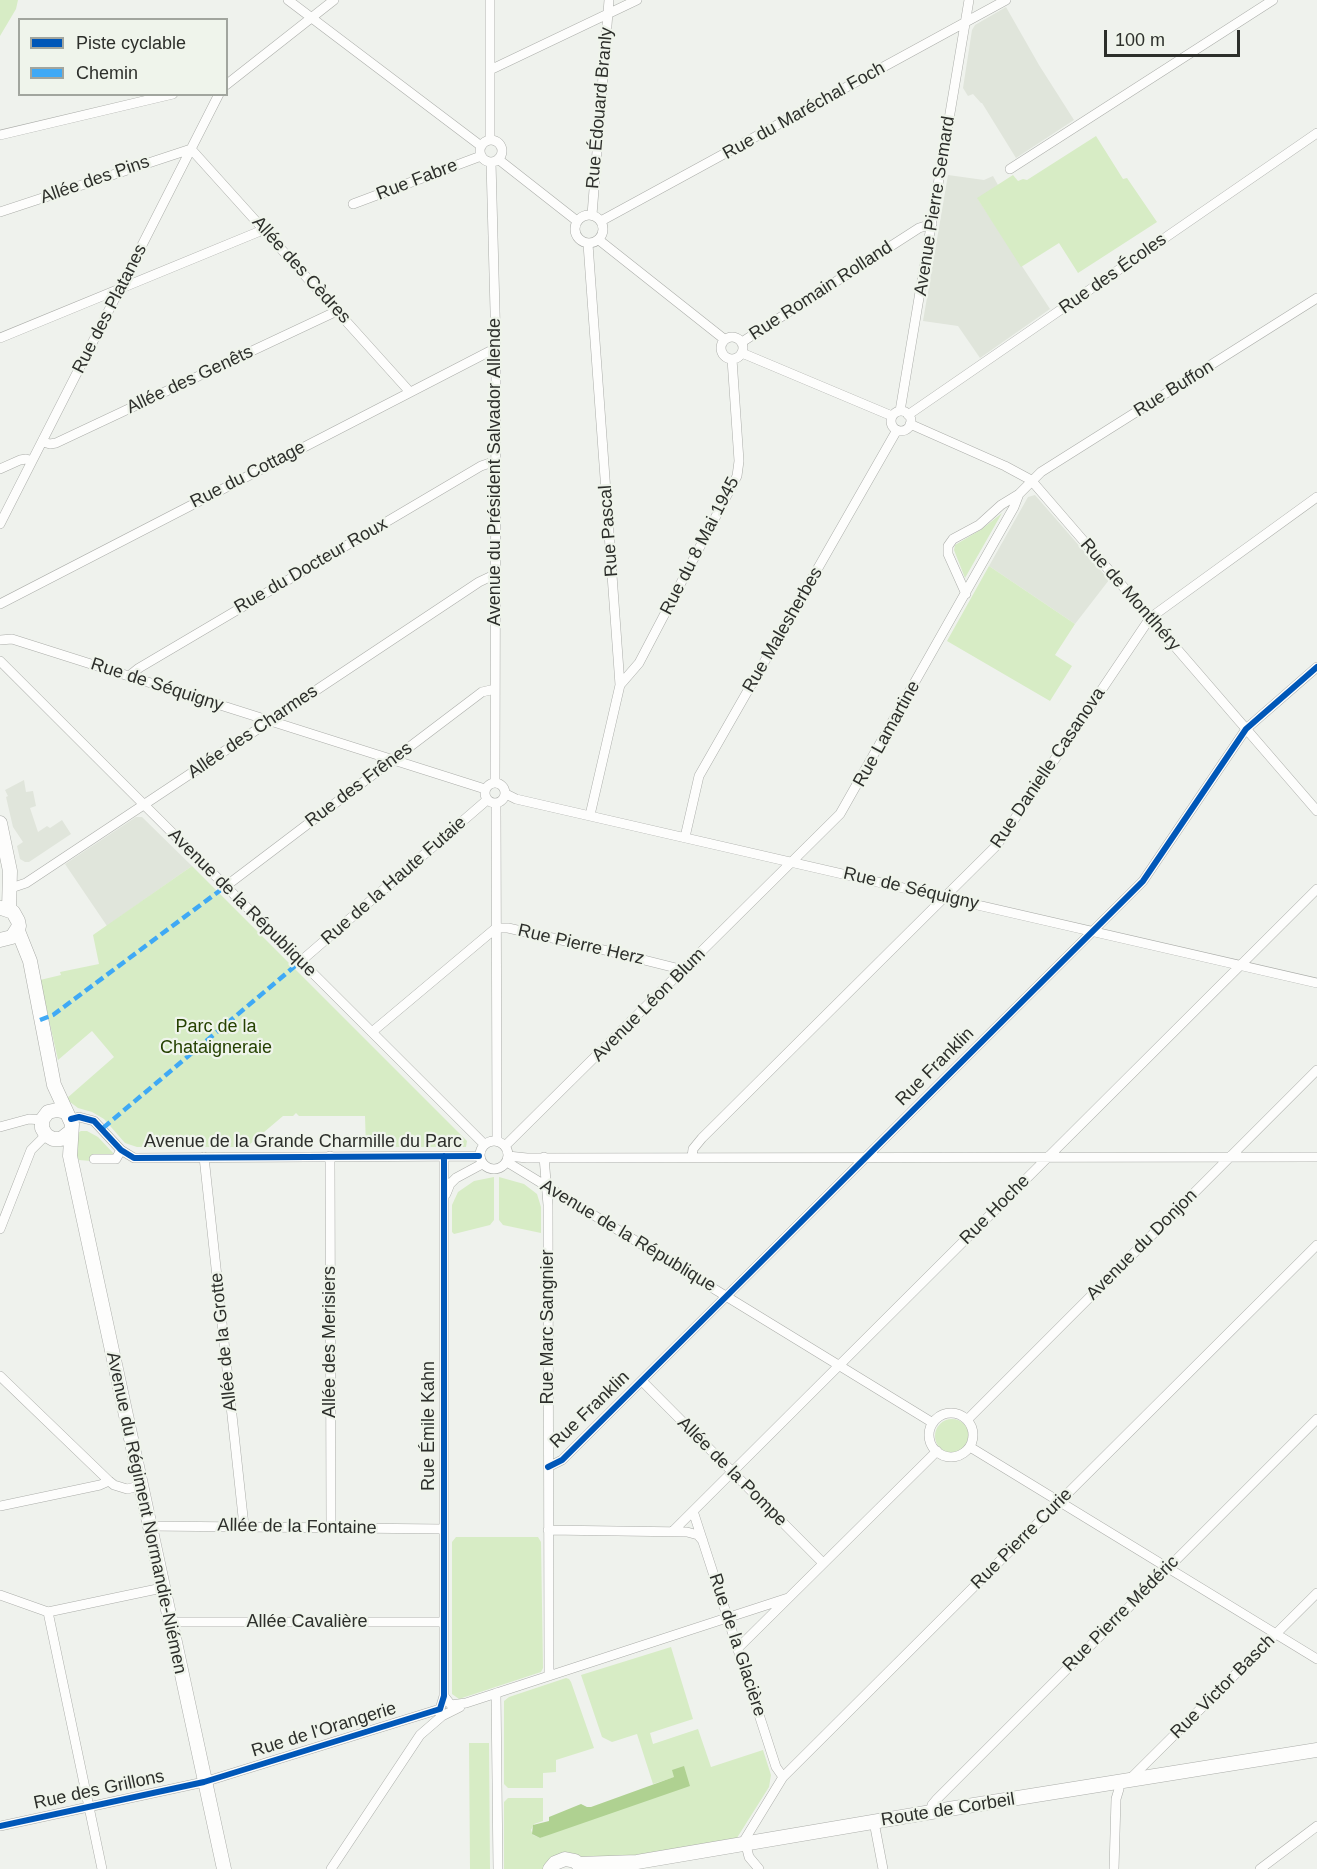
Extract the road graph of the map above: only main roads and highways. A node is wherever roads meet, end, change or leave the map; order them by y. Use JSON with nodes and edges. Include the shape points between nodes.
{"nodes":[{"id":1,"x":0,"y":823,"type":"edge"},
{"id":2,"x":0,"y":861,"type":"edge"},
{"id":3,"x":3,"y":907,"type":"edge"},
{"id":4,"x":9,"y":937,"type":"edge"},
{"id":5,"x":54,"y":1085,"type":"junction"},
{"id":6,"x":45,"y":1116,"type":"junction"},
{"id":7,"x":69,"y":1121,"type":"junction"},
{"id":8,"x":51,"y":1137,"type":"junction"},
{"id":9,"x":70,"y":1156,"type":"junction"},
{"id":10,"x":1317,"y":1750,"type":"edge"},
{"id":11,"x":1317,"y":1757,"type":"edge"},
{"id":12,"x":1124,"y":1785,"type":"junction"},
{"id":13,"x":930,"y":1813,"type":"junction"},
{"id":14,"x":907,"y":1825,"type":"junction"},
{"id":15,"x":875,"y":1826,"type":"junction"},
{"id":16,"x":745,"y":1847,"type":"junction"},
{"id":17,"x":581,"y":1866,"type":"edge"},
{"id":18,"x":224,"y":1869,"type":"edge"},
{"id":19,"x":550,"y":1869,"type":"edge"},
{"id":20,"x":643,"y":1869,"type":"edge"}],
"edges":[{"from":1,"to":3,"type":"main road","via":[[11,888]]},
{"from":2,"to":3,"type":"main road"},
{"from":3,"to":4,"type":"main road","name":"Avenue du Régiment Normandie-Niémen","via":[[13,912],[18,921]]},
{"from":4,"to":5,"type":"main road","name":"Avenue du Régiment Normandie-Niémen","via":[[30,961]]},
{"from":5,"to":6,"type":"main road","name":"Avenue du Régiment Normandie-Niémen"},
{"from":5,"to":7,"type":"main road","name":"Avenue du Régiment Normandie-Niémen"},
{"from":6,"to":7,"type":"main road","via":[[57,1110]]},
{"from":6,"to":8,"type":"main road","via":[[42,1128]]},
{"from":7,"to":8,"type":"main road","via":[[64,1138]]},
{"from":7,"to":9,"type":"main road","name":"Avenue du Régiment Normandie-Niémen"},
{"from":8,"to":9,"type":"main road","name":"Avenue du Régiment Normandie-Niémen"},
{"from":9,"to":18,"type":"main road","name":"Avenue du Régiment Normandie-Niémen"},
{"from":10,"to":12,"type":"main road","name":"Route de Corbeil"},
{"from":11,"to":12,"type":"main road","name":"Route de Corbeil"},
{"from":12,"to":13,"type":"main road","name":"Route de Corbeil"},
{"from":12,"to":14,"type":"main road","name":"Route de Corbeil"},
{"from":13,"to":14,"type":"main road"},
{"from":13,"to":15,"type":"main road","name":"Route de Corbeil"},
{"from":14,"to":15,"type":"main road","name":"Route de Corbeil"},
{"from":15,"to":16,"type":"main road","name":"Route de Corbeil","via":[[845,1834]]},
{"from":16,"to":17,"type":"main road","name":"Route de Corbeil"},
{"from":16,"to":20,"type":"main road","name":"Route de Corbeil","via":[[704,1860]]},
{"from":17,"to":19,"type":"main road","name":"Route de Corbeil","via":[[565,1859]]}]}
